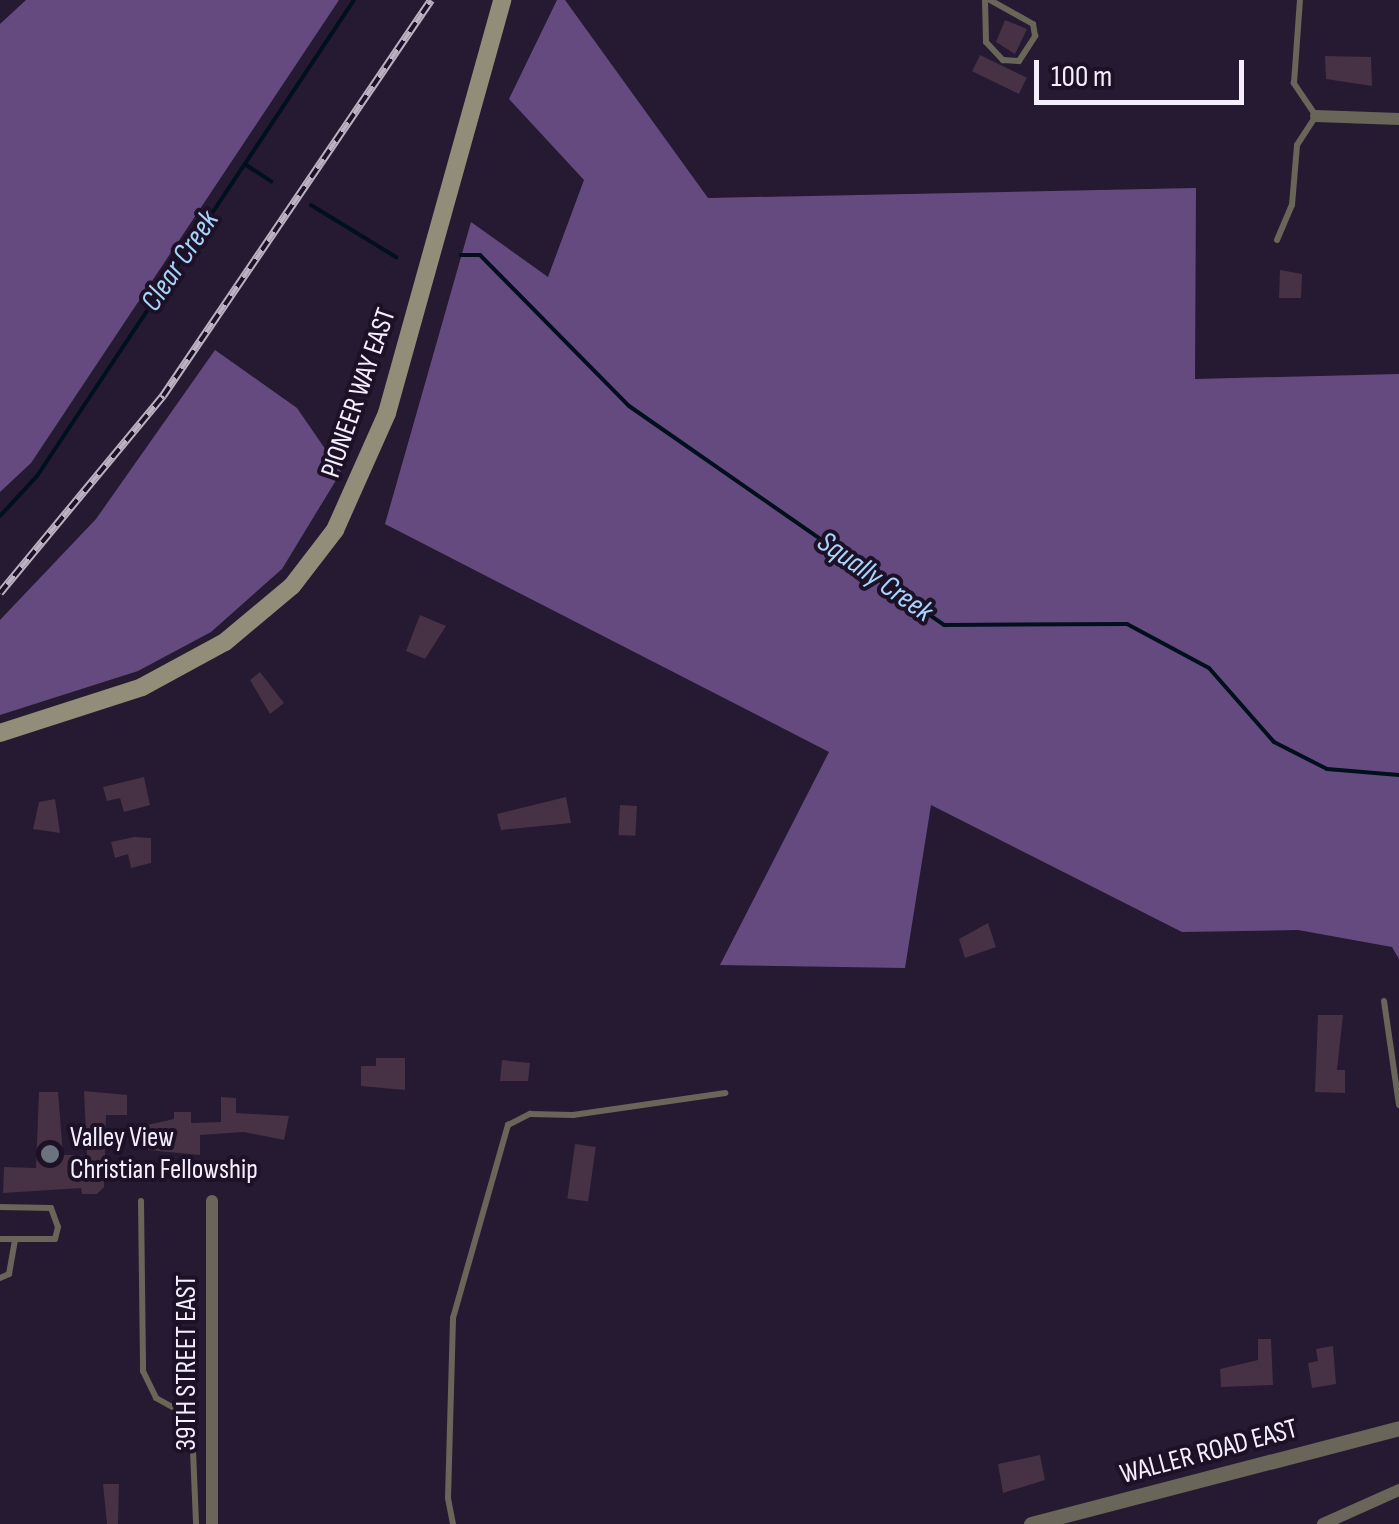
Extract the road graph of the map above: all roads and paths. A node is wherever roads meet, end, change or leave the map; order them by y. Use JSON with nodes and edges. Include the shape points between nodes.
{"nodes":[{"id":1,"x":502,"y":0,"type":"edge"},
{"id":2,"x":987,"y":0,"type":"edge"},
{"id":3,"x":1300,"y":0,"type":"edge"},
{"id":4,"x":1316,"y":116,"type":"junction"},
{"id":5,"x":1399,"y":119,"type":"edge"},
{"id":6,"x":1276,"y":240,"type":"dead end"},
{"id":7,"x":0,"y":733,"type":"edge"},
{"id":8,"x":1384,"y":1001,"type":"dead end"},
{"id":9,"x":724,"y":1092,"type":"dead end"},
{"id":10,"x":1399,"y":1104,"type":"edge"},
{"id":11,"x":141,"y":1201,"type":"dead end"},
{"id":12,"x":212,"y":1201,"type":"dead end"},
{"id":13,"x":0,"y":1207,"type":"edge"},
{"id":14,"x":0,"y":1239,"type":"edge"},
{"id":15,"x":15,"y":1240,"type":"junction"},
{"id":16,"x":0,"y":1278,"type":"edge"},
{"id":17,"x":1399,"y":1428,"type":"edge"},
{"id":18,"x":1399,"y":1490,"type":"edge"},
{"id":19,"x":196,"y":1524,"type":"edge"},
{"id":20,"x":212,"y":1524,"type":"edge"},
{"id":21,"x":454,"y":1524,"type":"edge"},
{"id":22,"x":1030,"y":1524,"type":"edge"},
{"id":23,"x":1323,"y":1524,"type":"edge"}],
"edges":[{"from":1,"to":7,"type":"main road","name":"PIONEER WAY EAST","via":[[387,414],[356,491],[325,544],[292,586],[210,651],[142,687]]},
{"from":2,"to":2,"type":"lane","via":[[986,42],[1004,60],[1019,61],[1035,36],[1033,24]]},
{"from":3,"to":4,"type":"lane","via":[[1294,84]]},
{"from":4,"to":5,"type":"street"},
{"from":4,"to":6,"type":"lane","via":[[1296,144],[1292,205]]},
{"from":8,"to":10,"type":"lane"},
{"from":9,"to":21,"type":"lane","via":[[573,1115],[530,1114],[508,1124],[453,1318],[448,1498]]},
{"from":11,"to":19,"type":"lane","via":[[143,1372],[156,1398],[187,1415],[192,1427]]},
{"from":12,"to":20,"type":"street","name":"39TH STREET EAST"},
{"from":13,"to":15,"type":"lane","via":[[57,1213],[55,1239]]},
{"from":14,"to":15,"type":"lane"},
{"from":15,"to":16,"type":"lane","via":[[9,1274]]},
{"from":17,"to":22,"type":"street","name":"WALLER ROAD EAST"},
{"from":18,"to":23,"type":"street"}]}
